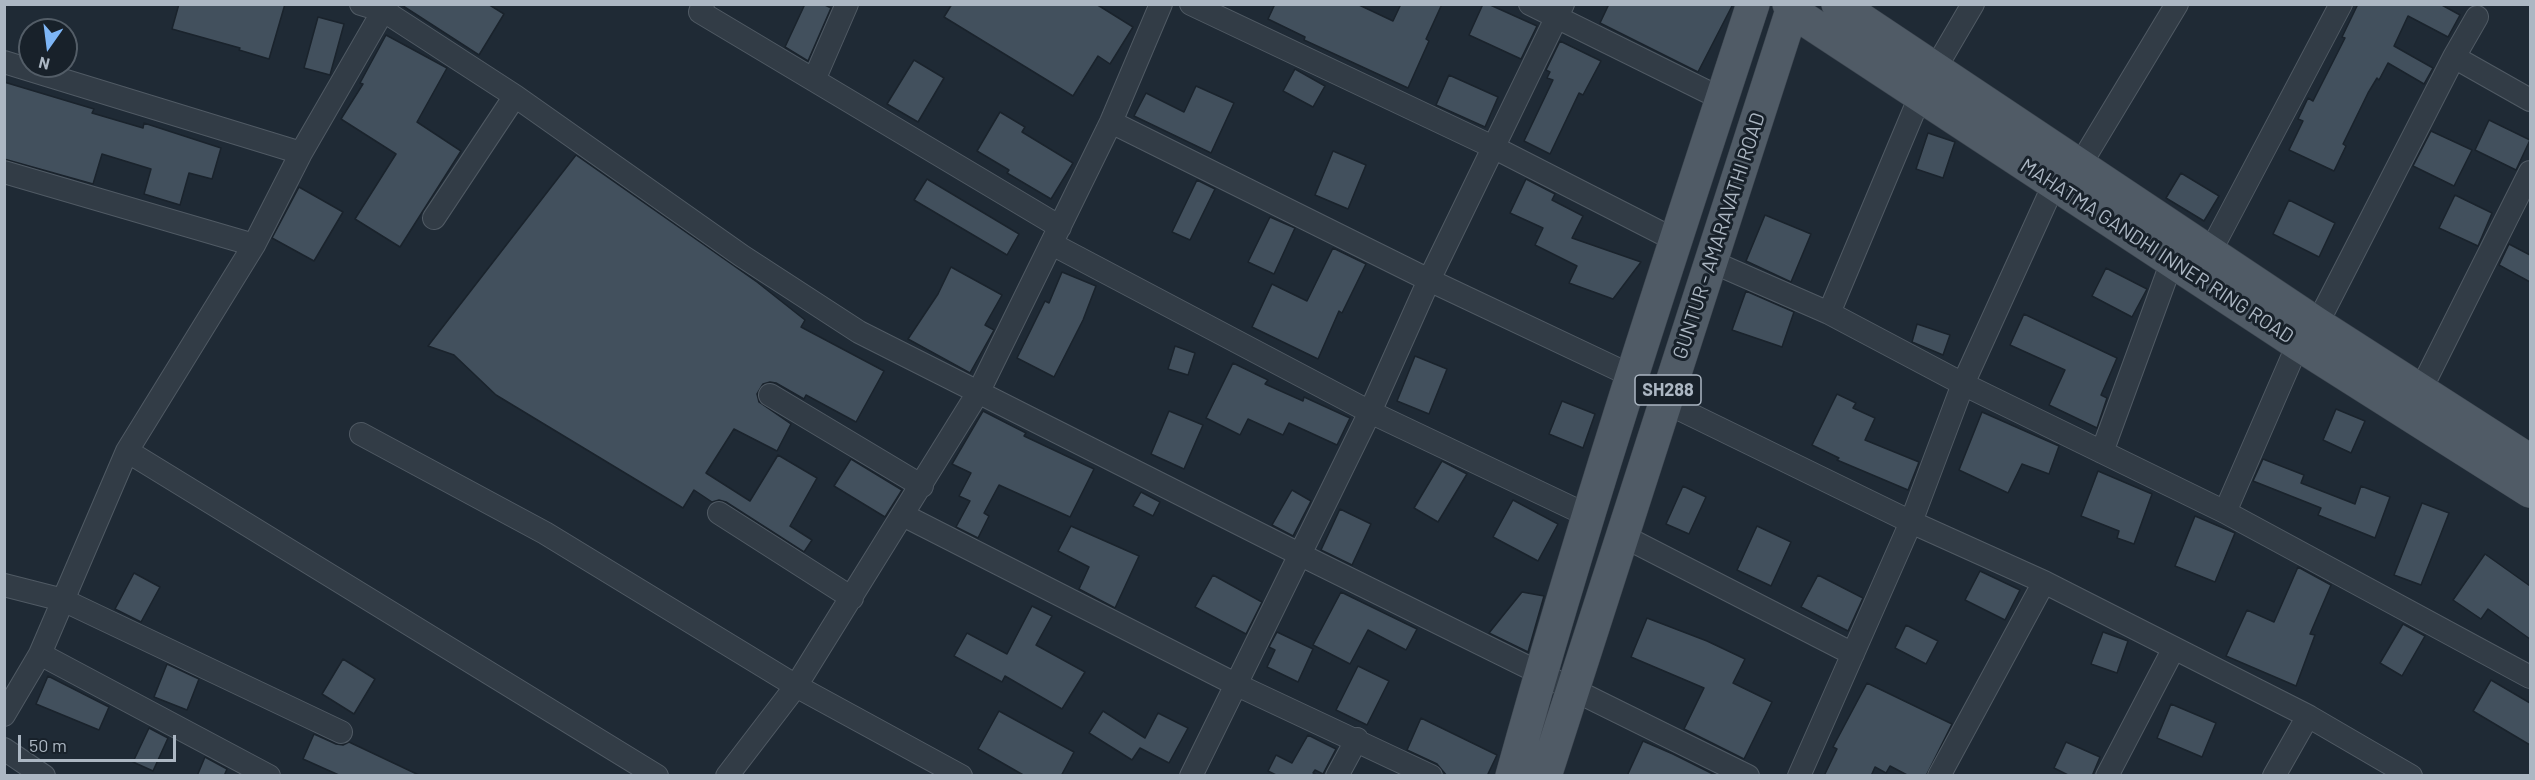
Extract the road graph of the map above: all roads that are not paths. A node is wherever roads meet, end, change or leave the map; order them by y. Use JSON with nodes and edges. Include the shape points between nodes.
{"nodes":[{"id":1,"x":361,"y":4,"type":"edge"},
{"id":2,"x":703,"y":4,"type":"edge"},
{"id":3,"x":847,"y":4,"type":"edge"},
{"id":4,"x":1161,"y":4,"type":"edge"},
{"id":5,"x":1191,"y":4,"type":"edge"},
{"id":6,"x":1530,"y":4,"type":"edge"},
{"id":7,"x":1753,"y":4,"type":"edge"},
{"id":8,"x":1838,"y":4,"type":"edge"},
{"id":9,"x":1973,"y":4,"type":"edge"},
{"id":10,"x":2177,"y":4,"type":"edge"},
{"id":11,"x":2341,"y":4,"type":"edge"},
{"id":12,"x":1792,"y":7,"type":"edge"},
{"id":13,"x":385,"y":8,"type":"edge"},
{"id":14,"x":1559,"y":11,"type":"edge"},
{"id":15,"x":2477,"y":17,"type":"dead end"},
{"id":16,"x":2454,"y":57,"type":"junction"},
{"id":17,"x":4,"y":62,"type":"edge"},
{"id":18,"x":814,"y":80,"type":"junction"},
{"id":19,"x":1928,"y":81,"type":"junction"},
{"id":20,"x":515,"y":96,"type":"junction"},
{"id":21,"x":1722,"y":99,"type":"junction"},
{"id":22,"x":2530,"y":100,"type":"edge"},
{"id":23,"x":1111,"y":122,"type":"junction"},
{"id":24,"x":1493,"y":147,"type":"junction"},
{"id":25,"x":301,"y":153,"type":"junction"},
{"id":26,"x":2080,"y":165,"type":"junction"},
{"id":27,"x":4,"y":172,"type":"edge"},
{"id":28,"x":2530,"y":172,"type":"edge"},
{"id":29,"x":2054,"y":184,"type":"junction"},
{"id":30,"x":434,"y":218,"type":"dead end"},
{"id":31,"x":1056,"y":236,"type":"junction"},
{"id":32,"x":1675,"y":240,"type":"junction"},
{"id":33,"x":254,"y":245,"type":"junction"},
{"id":34,"x":2210,"y":252,"type":"junction"},
{"id":35,"x":1710,"y":261,"type":"junction"},
{"id":36,"x":2172,"y":261,"type":"junction"},
{"id":37,"x":1429,"y":280,"type":"junction"},
{"id":38,"x":1656,"y":300,"type":"junction"},
{"id":39,"x":1693,"y":313,"type":"junction"},
{"id":40,"x":1829,"y":313,"type":"junction"},
{"id":41,"x":2307,"y":334,"type":"junction"},
{"id":42,"x":1632,"y":376,"type":"junction"},
{"id":43,"x":1964,"y":384,"type":"junction"},
{"id":44,"x":979,"y":391,"type":"junction"},
{"id":45,"x":2420,"y":391,"type":"junction"},
{"id":46,"x":770,"y":394,"type":"dead end"},
{"id":47,"x":1665,"y":402,"type":"junction"},
{"id":48,"x":1370,"y":412,"type":"junction"},
{"id":49,"x":360,"y":434,"type":"dead end"},
{"id":50,"x":127,"y":451,"type":"junction"},
{"id":51,"x":2102,"y":452,"type":"junction"},
{"id":52,"x":2530,"y":461,"type":"edge"},
{"id":53,"x":922,"y":486,"type":"junction"},
{"id":54,"x":2530,"y":491,"type":"edge"},
{"id":55,"x":2225,"y":512,"type":"junction"},
{"id":56,"x":719,"y":513,"type":"dead end"},
{"id":57,"x":903,"y":516,"type":"junction"},
{"id":58,"x":1588,"y":516,"type":"junction"},
{"id":59,"x":1911,"y":522,"type":"junction"},
{"id":60,"x":1623,"y":536,"type":"junction"},
{"id":61,"x":1299,"y":554,"type":"junction"},
{"id":62,"x":2044,"y":582,"type":"junction"},
{"id":63,"x":4,"y":585,"type":"edge"},
{"id":64,"x":852,"y":598,"type":"junction"},
{"id":65,"x":63,"y":600,"type":"junction"},
{"id":66,"x":2174,"y":648,"type":"junction"},
{"id":67,"x":40,"y":654,"type":"junction"},
{"id":68,"x":1852,"y":654,"type":"junction"},
{"id":69,"x":1541,"y":672,"type":"junction"},
{"id":70,"x":2530,"y":677,"type":"edge"},
{"id":71,"x":1235,"y":684,"type":"junction"},
{"id":72,"x":796,"y":686,"type":"junction"},
{"id":73,"x":1574,"y":689,"type":"junction"},
{"id":74,"x":4,"y":715,"type":"edge"},
{"id":75,"x":2308,"y":716,"type":"junction"},
{"id":76,"x":341,"y":732,"type":"dead end"},
{"id":77,"x":1357,"y":739,"type":"junction"},
{"id":78,"x":4,"y":749,"type":"edge"},
{"id":79,"x":44,"y":776,"type":"edge"},
{"id":80,"x":269,"y":776,"type":"edge"},
{"id":81,"x":657,"y":776,"type":"edge"},
{"id":82,"x":727,"y":776,"type":"edge"},
{"id":83,"x":961,"y":776,"type":"edge"},
{"id":84,"x":1191,"y":776,"type":"edge"},
{"id":85,"x":1337,"y":776,"type":"edge"},
{"id":86,"x":1431,"y":776,"type":"edge"},
{"id":87,"x":1512,"y":776,"type":"edge"},
{"id":88,"x":1545,"y":776,"type":"edge"},
{"id":89,"x":1748,"y":776,"type":"edge"},
{"id":90,"x":1799,"y":776,"type":"edge"},
{"id":91,"x":1939,"y":776,"type":"edge"},
{"id":92,"x":2107,"y":776,"type":"edge"},
{"id":93,"x":2274,"y":776,"type":"edge"},
{"id":94,"x":2411,"y":776,"type":"edge"}],
"edges":[{"from":1,"to":13,"type":"street"},
{"from":2,"to":18,"type":"street","via":[[700,12]]},
{"from":3,"to":18,"type":"street"},
{"from":4,"to":23,"type":"street"},
{"from":5,"to":24,"type":"street"},
{"from":6,"to":14,"type":"street"},
{"from":7,"to":21,"type":"main road","name":"GUNTUR - AMARAVATHI ROAD","number":"SH288"},
{"from":8,"to":19,"type":"main road","name":"MAHATMA GANDHI INNER RING ROAD"},
{"from":9,"to":19,"type":"street"},
{"from":10,"to":26,"type":"street"},
{"from":11,"to":34,"type":"street"},
{"from":12,"to":19,"type":"main road","name":"MAHATMA GANDHI INNER RING ROAD"},
{"from":12,"to":35,"type":"main road","name":"GUNTUR - AMARAVATHI ROAD","number":"SH288"},
{"from":13,"to":20,"type":"street"},
{"from":13,"to":25,"type":"street"},
{"from":14,"to":21,"type":"street"},
{"from":14,"to":24,"type":"street"},
{"from":15,"to":16,"type":"street"},
{"from":16,"to":22,"type":"street"},
{"from":16,"to":41,"type":"street"},
{"from":17,"to":25,"type":"street"},
{"from":18,"to":31,"type":"street"},
{"from":19,"to":26,"type":"main road","name":"MAHATMA GANDHI INNER RING ROAD"},
{"from":19,"to":29,"type":"main road","name":"MAHATMA GANDHI INNER RING ROAD"},
{"from":19,"to":40,"type":"street"},
{"from":20,"to":30,"type":"street"},
{"from":20,"to":44,"type":"street","via":[[742,256],[859,332]]},
{"from":21,"to":32,"type":"main road","name":"GUNTUR - AMARAVATHI ROAD","number":"SH288"},
{"from":23,"to":31,"type":"street"},
{"from":23,"to":37,"type":"street"},
{"from":24,"to":32,"type":"street"},
{"from":24,"to":37,"type":"street"},
{"from":25,"to":33,"type":"street"},
{"from":26,"to":34,"type":"main road","name":"MAHATMA GANDHI INNER RING ROAD"},
{"from":27,"to":33,"type":"street"},
{"from":28,"to":45,"type":"street"},
{"from":29,"to":36,"type":"main road","name":"MAHATMA GANDHI INNER RING ROAD"},
{"from":29,"to":43,"type":"street"},
{"from":31,"to":44,"type":"street"},
{"from":31,"to":48,"type":"street"},
{"from":32,"to":38,"type":"main road","name":"GUNTUR - AMARAVATHI ROAD","number":"SH288"},
{"from":33,"to":50,"type":"street"},
{"from":34,"to":41,"type":"main road","name":"MAHATMA GANDHI INNER RING ROAD"},
{"from":35,"to":39,"type":"main road","name":"GUNTUR - AMARAVATHI ROAD","number":"SH288"},
{"from":35,"to":40,"type":"street"},
{"from":36,"to":41,"type":"main road","name":"MAHATMA GANDHI INNER RING ROAD"},
{"from":36,"to":51,"type":"street"},
{"from":37,"to":42,"type":"street"},
{"from":37,"to":48,"type":"street"},
{"from":38,"to":39,"type":"main road"},
{"from":38,"to":42,"type":"main road","name":"GUNTUR - AMARAVATHI ROAD","number":"SH288"},
{"from":39,"to":47,"type":"main road","name":"GUNTUR - AMARAVATHI ROAD","number":"SH288"},
{"from":40,"to":43,"type":"street"},
{"from":41,"to":45,"type":"main road","name":"MAHATMA GANDHI INNER RING ROAD"},
{"from":41,"to":54,"type":"main road","name":"MAHATMA GANDHI INNER RING ROAD"},
{"from":41,"to":55,"type":"street"},
{"from":42,"to":58,"type":"main road","name":"GUNTUR - AMARAVATHI ROAD","number":"SH288"},
{"from":43,"to":51,"type":"street"},
{"from":43,"to":59,"type":"street"},
{"from":44,"to":53,"type":"street"},
{"from":44,"to":61,"type":"street"},
{"from":45,"to":52,"type":"main road","name":"MAHATMA GANDHI INNER RING ROAD"},
{"from":46,"to":53,"type":"street"},
{"from":47,"to":59,"type":"street"},
{"from":47,"to":60,"type":"main road","name":"GUNTUR - AMARAVATHI ROAD","number":"SH288"},
{"from":48,"to":58,"type":"street"},
{"from":48,"to":61,"type":"street"},
{"from":49,"to":72,"type":"street","via":[[545,533]]},
{"from":50,"to":65,"type":"street"},
{"from":50,"to":81,"type":"street"},
{"from":51,"to":55,"type":"street"},
{"from":53,"to":57,"type":"street"},
{"from":55,"to":70,"type":"street"},
{"from":56,"to":64,"type":"street"},
{"from":57,"to":64,"type":"street"},
{"from":57,"to":71,"type":"street"},
{"from":58,"to":69,"type":"main road","name":"GUNTUR - AMARAVATHI ROAD","number":"SH288"},
{"from":59,"to":62,"type":"street"},
{"from":59,"to":68,"type":"street"},
{"from":60,"to":68,"type":"street"},
{"from":60,"to":73,"type":"main road","name":"GUNTUR - AMARAVATHI ROAD","number":"SH288"},
{"from":61,"to":69,"type":"street"},
{"from":61,"to":71,"type":"street"},
{"from":62,"to":66,"type":"street"},
{"from":62,"to":91,"type":"street"},
{"from":63,"to":65,"type":"street"},
{"from":64,"to":72,"type":"street"},
{"from":65,"to":67,"type":"street"},
{"from":65,"to":76,"type":"street"},
{"from":66,"to":75,"type":"street"},
{"from":66,"to":92,"type":"street"},
{"from":67,"to":74,"type":"street"},
{"from":67,"to":80,"type":"street"},
{"from":68,"to":90,"type":"street"},
{"from":69,"to":73,"type":"street"},
{"from":69,"to":87,"type":"main road","name":"GUNTUR - AMARAVATHI ROAD","number":"SH288"},
{"from":71,"to":77,"type":"street"},
{"from":71,"to":84,"type":"street"},
{"from":72,"to":82,"type":"street"},
{"from":72,"to":83,"type":"street"},
{"from":73,"to":88,"type":"main road","name":"GUNTUR - AMARAVATHI ROAD","number":"SH288"},
{"from":73,"to":89,"type":"street"},
{"from":75,"to":93,"type":"street"},
{"from":75,"to":94,"type":"street"},
{"from":77,"to":85,"type":"street"},
{"from":77,"to":86,"type":"street"},
{"from":78,"to":79,"type":"street"}]}
